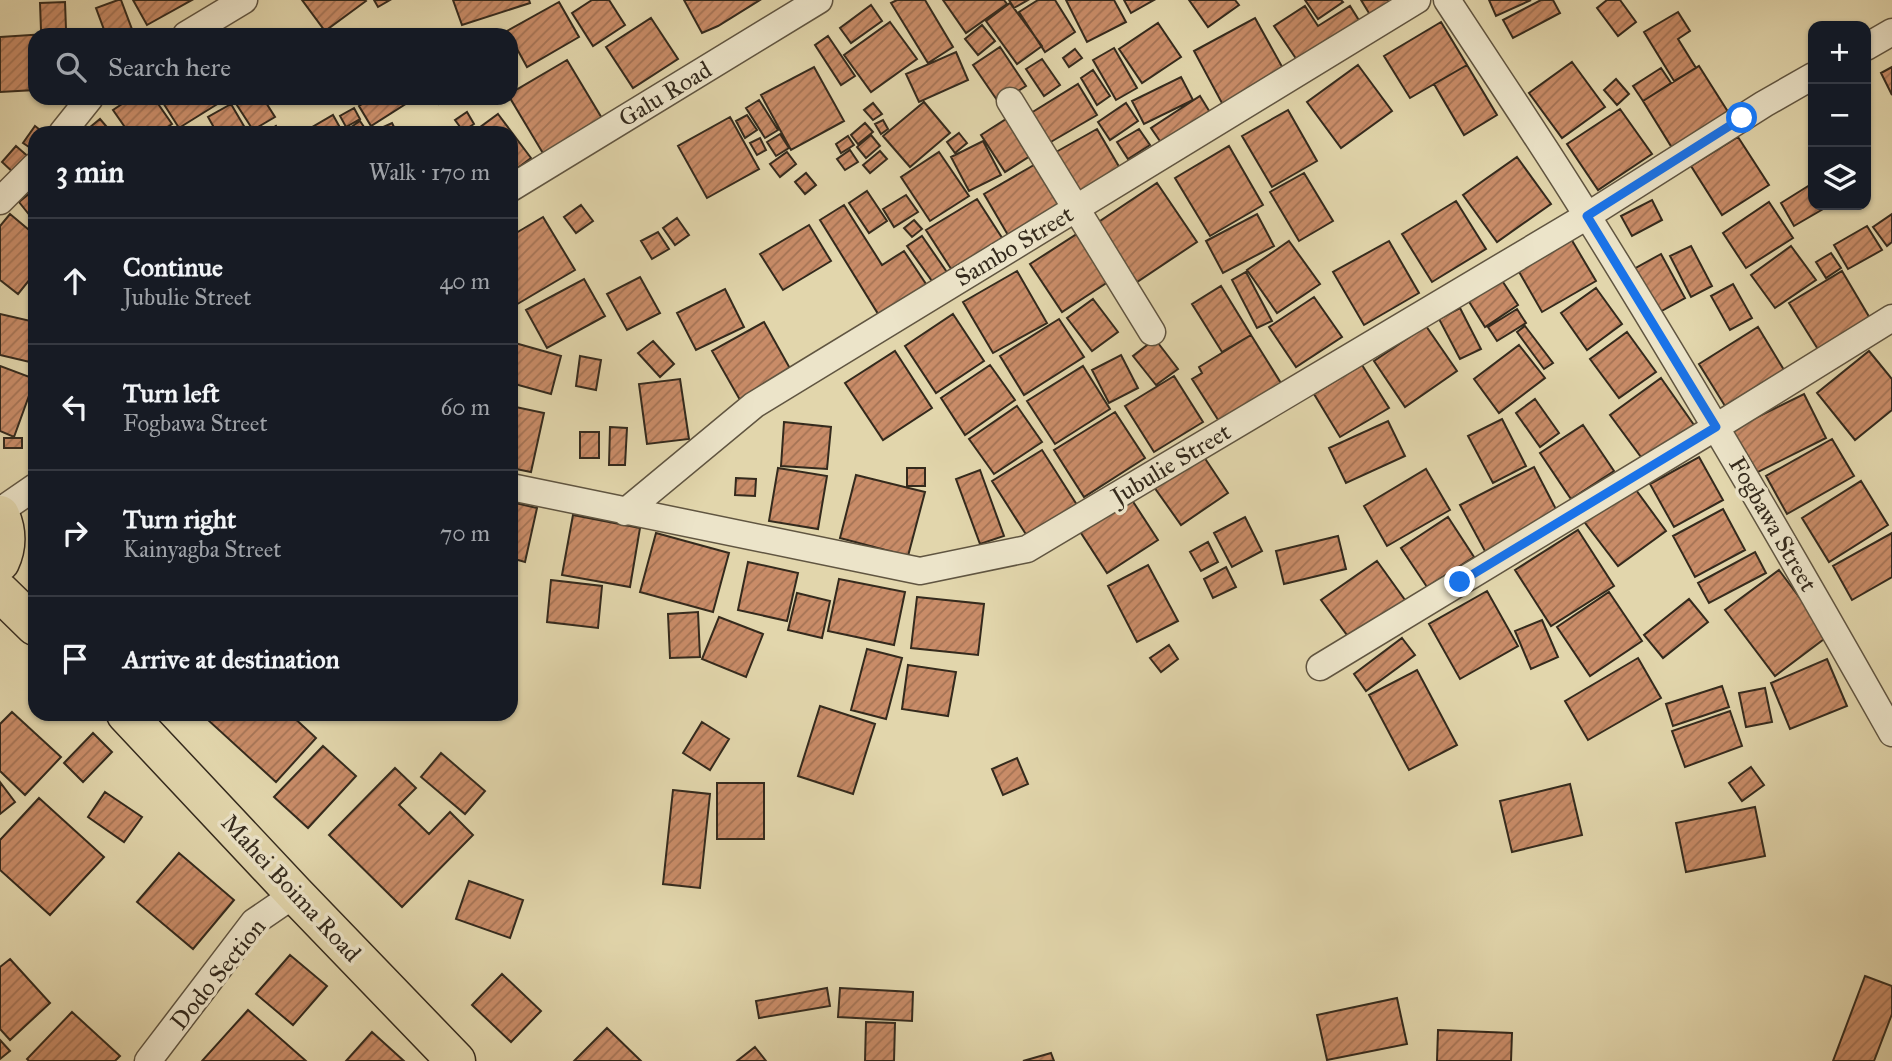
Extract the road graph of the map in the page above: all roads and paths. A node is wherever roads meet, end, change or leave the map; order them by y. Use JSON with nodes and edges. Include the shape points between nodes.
{"nodes":[{"id":1,"x":244,"y":0,"type":"edge"},
{"id":2,"x":820,"y":0,"type":"edge"},
{"id":3,"x":1418,"y":0,"type":"edge"},
{"id":4,"x":1447,"y":0,"type":"edge"},
{"id":5,"x":198,"y":28,"type":"edge"},
{"id":6,"x":1892,"y":32,"type":"edge"},
{"id":7,"x":1871,"y":44,"type":"edge"},
{"id":8,"x":1808,"y":79,"type":"edge"},
{"id":9,"x":1010,"y":101,"type":"dead end"},
{"id":10,"x":84,"y":105,"type":"edge"},
{"id":11,"x":68,"y":126,"type":"edge"},
{"id":12,"x":28,"y":173,"type":"edge"},
{"id":13,"x":518,"y":184,"type":"edge"},
{"id":14,"x":0,"y":201,"type":"edge"},
{"id":15,"x":1077,"y":208,"type":"junction"},
{"id":16,"x":1587,"y":216,"type":"junction"},
{"id":17,"x":1892,"y":318,"type":"edge"},
{"id":18,"x":1152,"y":332,"type":"dead end"},
{"id":19,"x":1716,"y":427,"type":"junction"},
{"id":20,"x":518,"y":489,"type":"edge"},
{"id":21,"x":28,"y":492,"type":"edge"},
{"id":22,"x":625,"y":512,"type":"junction"},
{"id":23,"x":0,"y":513,"type":"edge"},
{"id":24,"x":0,"y":562,"type":"edge"},
{"id":25,"x":0,"y":592,"type":"edge"},
{"id":26,"x":28,"y":619,"type":"edge"},
{"id":27,"x":1320,"y":667,"type":"dead end"},
{"id":28,"x":133,"y":721,"type":"edge"},
{"id":29,"x":1892,"y":733,"type":"edge"},
{"id":30,"x":295,"y":894,"type":"junction"},
{"id":31,"x":148,"y":1061,"type":"edge"},
{"id":32,"x":456,"y":1061,"type":"edge"}],
"edges":[{"from":1,"to":5,"type":"street"},
{"from":2,"to":13,"type":"street","name":"Galu Road"},
{"from":3,"to":15,"type":"street","name":"Sambo Street"},
{"from":4,"to":16,"type":"street","name":"Fogbawa Street"},
{"from":6,"to":7,"type":"street"},
{"from":8,"to":16,"type":"street","name":"Jubulie Street"},
{"from":9,"to":15,"type":"street"},
{"from":10,"to":11,"type":"street"},
{"from":12,"to":14,"type":"street"},
{"from":15,"to":18,"type":"street"},
{"from":15,"to":22,"type":"street","name":"Sambo Street","via":[[754,405]]},
{"from":16,"to":19,"type":"street","name":"Fogbawa Street"},
{"from":16,"to":22,"type":"street","name":"Jubulie Street","via":[[1027,549],[920,571]]},
{"from":17,"to":19,"type":"street"},
{"from":19,"to":27,"type":"street"},
{"from":19,"to":29,"type":"street","name":"Fogbawa Street"},
{"from":20,"to":22,"type":"street","name":"Jubulie Street"},
{"from":21,"to":23,"type":"street"},
{"from":23,"to":24,"type":"main road","via":[[6,539]]},
{"from":25,"to":26,"type":"main road"},
{"from":28,"to":30,"type":"main road","name":"Mahei Boima Road"},
{"from":30,"to":31,"type":"street","name":"Dodo Section","via":[[254,922]]},
{"from":30,"to":32,"type":"main road","name":"Mahei Boima Road"}]}
